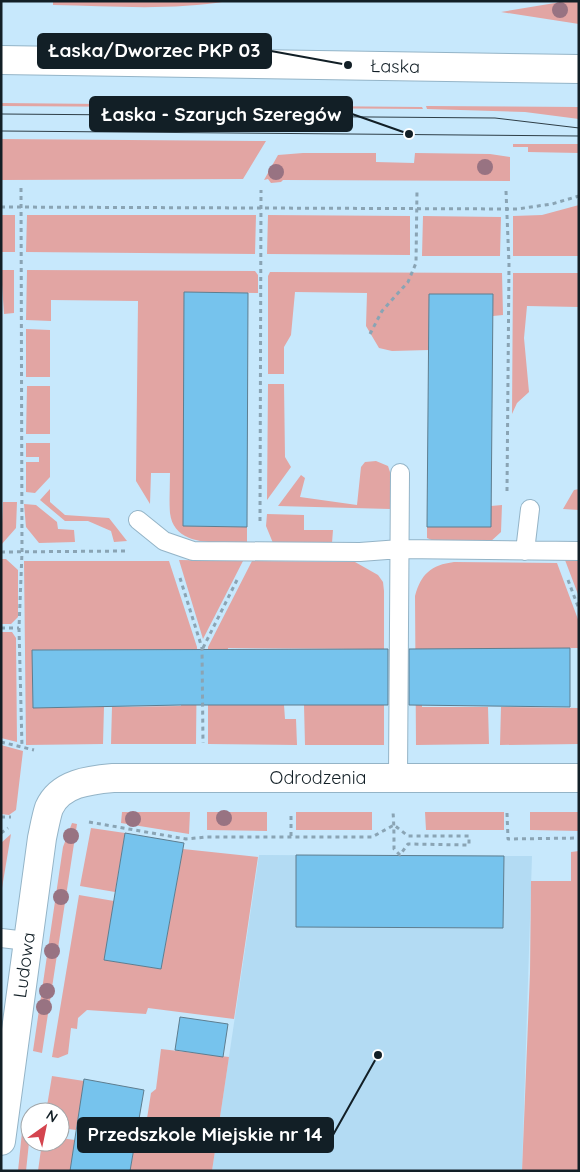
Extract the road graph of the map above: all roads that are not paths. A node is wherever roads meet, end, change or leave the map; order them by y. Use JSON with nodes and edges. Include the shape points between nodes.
{"nodes":[{"id":1,"x":1,"y":60,"type":"edge"},
{"id":2,"x":579,"y":69,"type":"edge"},
{"id":3,"x":400,"y":473,"type":"dead end"},
{"id":4,"x":530,"y":509,"type":"dead end"},
{"id":5,"x":138,"y":520,"type":"dead end"},
{"id":6,"x":400,"y":549,"type":"junction"},
{"id":7,"x":525,"y":551,"type":"junction"},
{"id":8,"x":579,"y":551,"type":"edge"},
{"id":9,"x":398,"y":777,"type":"junction"},
{"id":10,"x":579,"y":778,"type":"edge"},
{"id":11,"x":60,"y":793,"type":"joint"},
{"id":12,"x":14,"y":940,"type":"edge"},
{"id":13,"x":1,"y":1141,"type":"edge"}],
"edges":[{"from":1,"to":2,"type":"street","name":"Łaska"},
{"from":3,"to":6,"type":"lane"},
{"from":4,"to":7,"type":"lane"},
{"from":5,"to":6,"type":"lane","via":[[164,541],[193,551],[360,552]]},
{"from":6,"to":7,"type":"lane"},
{"from":6,"to":9,"type":"lane"},
{"from":7,"to":8,"type":"lane"},
{"from":9,"to":10,"type":"street","name":"Odrodzenia"},
{"from":9,"to":11,"type":"street","name":"Odrodzenia","via":[[113,778],[83,781]]},
{"from":11,"to":12,"type":"street","name":"Ludowa","via":[[50,807]]},
{"from":12,"to":13,"type":"street","name":"Ludowa"}]}
